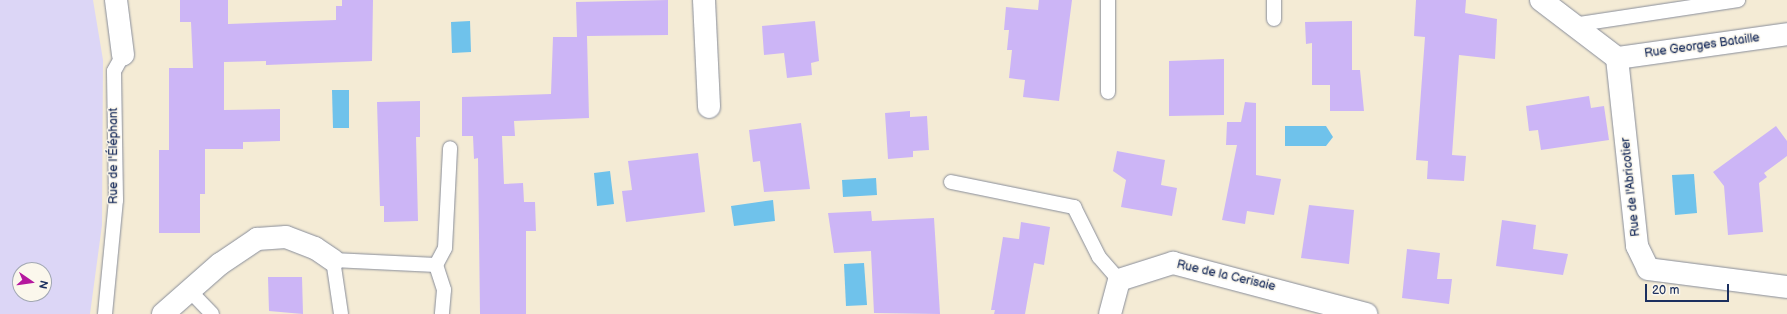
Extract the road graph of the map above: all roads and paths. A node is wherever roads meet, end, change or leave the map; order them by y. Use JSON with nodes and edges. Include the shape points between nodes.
{"nodes":[{"id":1,"x":116,"y":0,"type":"edge"},
{"id":2,"x":704,"y":0,"type":"edge"},
{"id":3,"x":1108,"y":0,"type":"edge"},
{"id":4,"x":1274,"y":0,"type":"edge"},
{"id":5,"x":1541,"y":0,"type":"edge"},
{"id":6,"x":1738,"y":0,"type":"edge"},
{"id":7,"x":1274,"y":19,"type":"dead end"},
{"id":8,"x":1573,"y":25,"type":"junction"},
{"id":9,"x":1787,"y":34,"type":"edge"},
{"id":10,"x":123,"y":55,"type":"joint"},
{"id":11,"x":1617,"y":58,"type":"junction"},
{"id":12,"x":1108,"y":92,"type":"dead end"},
{"id":13,"x":709,"y":107,"type":"dead end"},
{"id":14,"x":450,"y":148,"type":"dead end"},
{"id":15,"x":951,"y":182,"type":"dead end"},
{"id":16,"x":333,"y":260,"type":"junction"},
{"id":17,"x":436,"y":265,"type":"junction"},
{"id":18,"x":1120,"y":280,"type":"junction"},
{"id":19,"x":1787,"y":287,"type":"edge"},
{"id":20,"x":189,"y":290,"type":"junction"},
{"id":21,"x":105,"y":314,"type":"edge"},
{"id":22,"x":163,"y":314,"type":"edge"},
{"id":23,"x":212,"y":314,"type":"edge"},
{"id":24,"x":341,"y":314,"type":"edge"},
{"id":25,"x":442,"y":314,"type":"edge"},
{"id":26,"x":1110,"y":314,"type":"edge"},
{"id":27,"x":1366,"y":314,"type":"edge"}],
"edges":[{"from":1,"to":10,"type":"street","name":"Rue de l'Éléphant"},
{"from":2,"to":13,"type":"street"},
{"from":3,"to":12,"type":"lane"},
{"from":4,"to":7,"type":"lane"},
{"from":5,"to":8,"type":"street"},
{"from":6,"to":8,"type":"lane"},
{"from":8,"to":11,"type":"street"},
{"from":9,"to":11,"type":"street","name":"Rue Georges Bataille"},
{"from":10,"to":21,"type":"lane","name":"Rue de l'Éléphant","via":[[114,71],[116,200]]},
{"from":11,"to":19,"type":"street","name":"Rue de l'Abricotier","via":[[1637,246],[1648,269]]},
{"from":14,"to":17,"type":"lane","via":[[445,248]]},
{"from":15,"to":18,"type":"lane","via":[[1074,207],[1099,257]]},
{"from":16,"to":17,"type":"lane"},
{"from":16,"to":20,"type":"street","via":[[315,248],[286,237],[256,239]]},
{"from":16,"to":24,"type":"lane"},
{"from":17,"to":25,"type":"lane","via":[[444,290]]},
{"from":18,"to":26,"type":"street"},
{"from":18,"to":27,"type":"street","name":"Rue de la Cerisaie","via":[[1173,263]]},
{"from":20,"to":22,"type":"street"},
{"from":20,"to":23,"type":"lane"}]}
